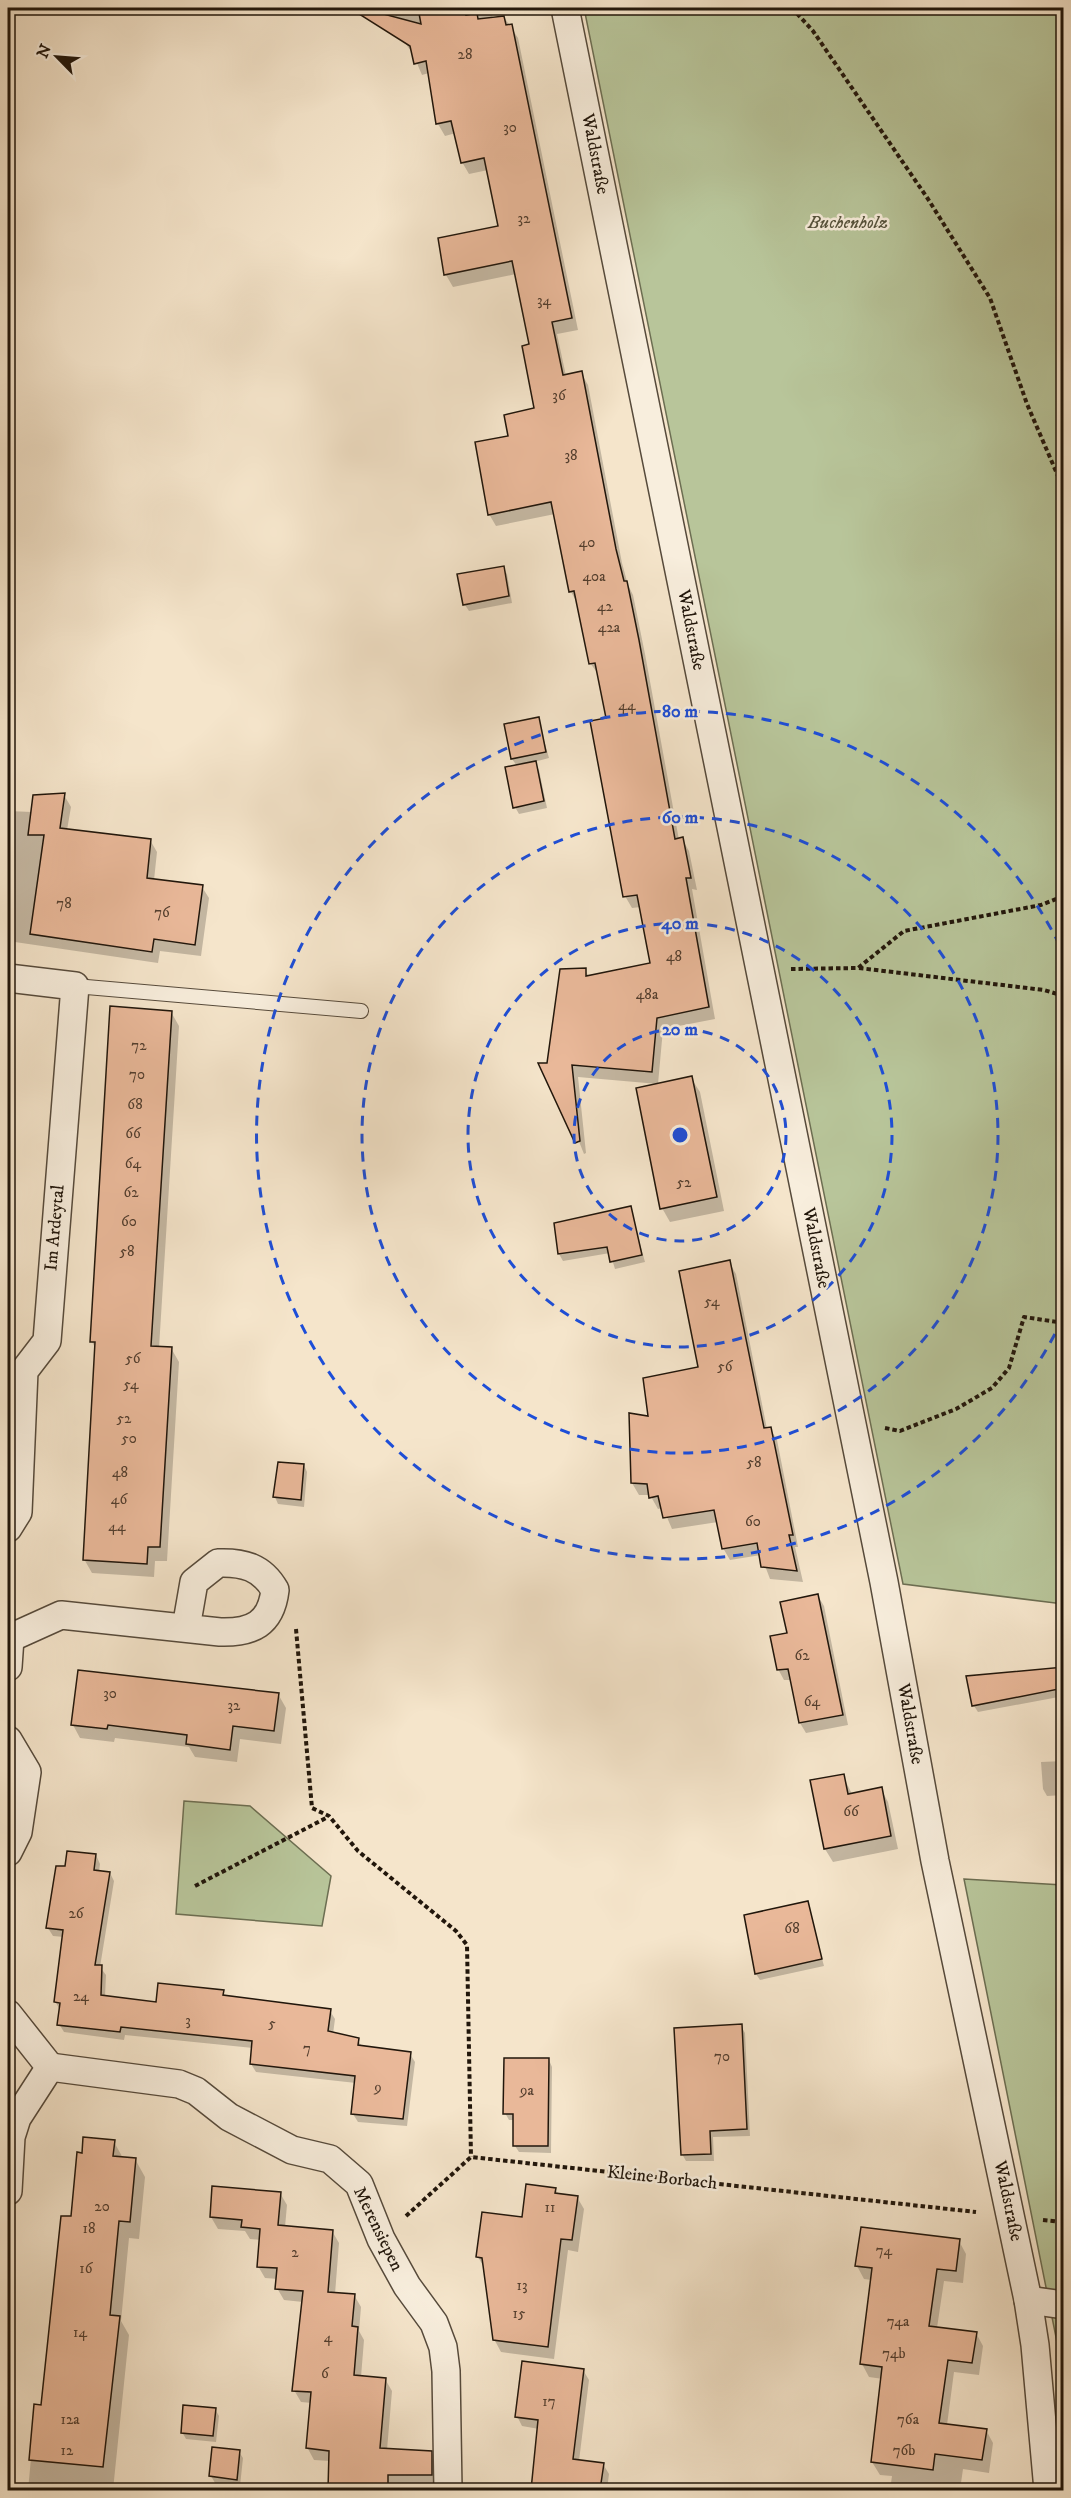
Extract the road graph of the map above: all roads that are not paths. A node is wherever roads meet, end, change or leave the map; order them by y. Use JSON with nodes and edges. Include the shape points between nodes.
{"nodes":[{"id":1,"x":566,"y":8,"type":"edge"},
{"id":2,"x":8,"y":978,"type":"edge"},
{"id":3,"x":75,"y":986,"type":"junction"},
{"id":4,"x":361,"y":1011,"type":"dead end"},
{"id":5,"x":8,"y":1528,"type":"edge"},
{"id":6,"x":186,"y":1628,"type":"junction"},
{"id":7,"x":9,"y":1635,"type":"edge"},
{"id":8,"x":8,"y":1667,"type":"edge"},
{"id":9,"x":8,"y":1740,"type":"edge"},
{"id":10,"x":8,"y":1852,"type":"edge"},
{"id":11,"x":8,"y":2014,"type":"edge"},
{"id":12,"x":50,"y":2067,"type":"junction"},
{"id":13,"x":8,"y":2191,"type":"edge"},
{"id":14,"x":1028,"y":2300,"type":"junction"},
{"id":15,"x":1064,"y":2305,"type":"edge"},
{"id":16,"x":448,"y":2490,"type":"edge"},
{"id":17,"x":1048,"y":2490,"type":"edge"}],
"edges":[{"from":1,"to":14,"type":"street","name":"Waldstraße","via":[[884,1582],[935,1861]]},
{"from":2,"to":3,"type":"street"},
{"from":3,"to":4,"type":"lane"},
{"from":3,"to":5,"type":"street","name":"Im Ardeytal","via":[[46,1341],[24,1371],[18,1512]]},
{"from":6,"to":6,"type":"street","via":[[238,1633],[261,1624],[273,1607],[275,1590],[268,1578],[246,1564],[218,1563],[195,1582]]},
{"from":6,"to":7,"type":"street","via":[[61,1615]]},
{"from":7,"to":8,"type":"street"},
{"from":9,"to":10,"type":"street","via":[[27,1772],[18,1832]]},
{"from":11,"to":12,"type":"street"},
{"from":12,"to":13,"type":"street","via":[[17,2118],[11,2137]]},
{"from":12,"to":16,"type":"street","name":"Merensiepen","via":[[179,2084],[229,2117],[292,2150],[330,2159],[359,2184],[381,2239],[406,2286],[434,2323],[443,2347]]},
{"from":14,"to":15,"type":"street"},
{"from":14,"to":17,"type":"street","name":"Waldstraße"}]}
